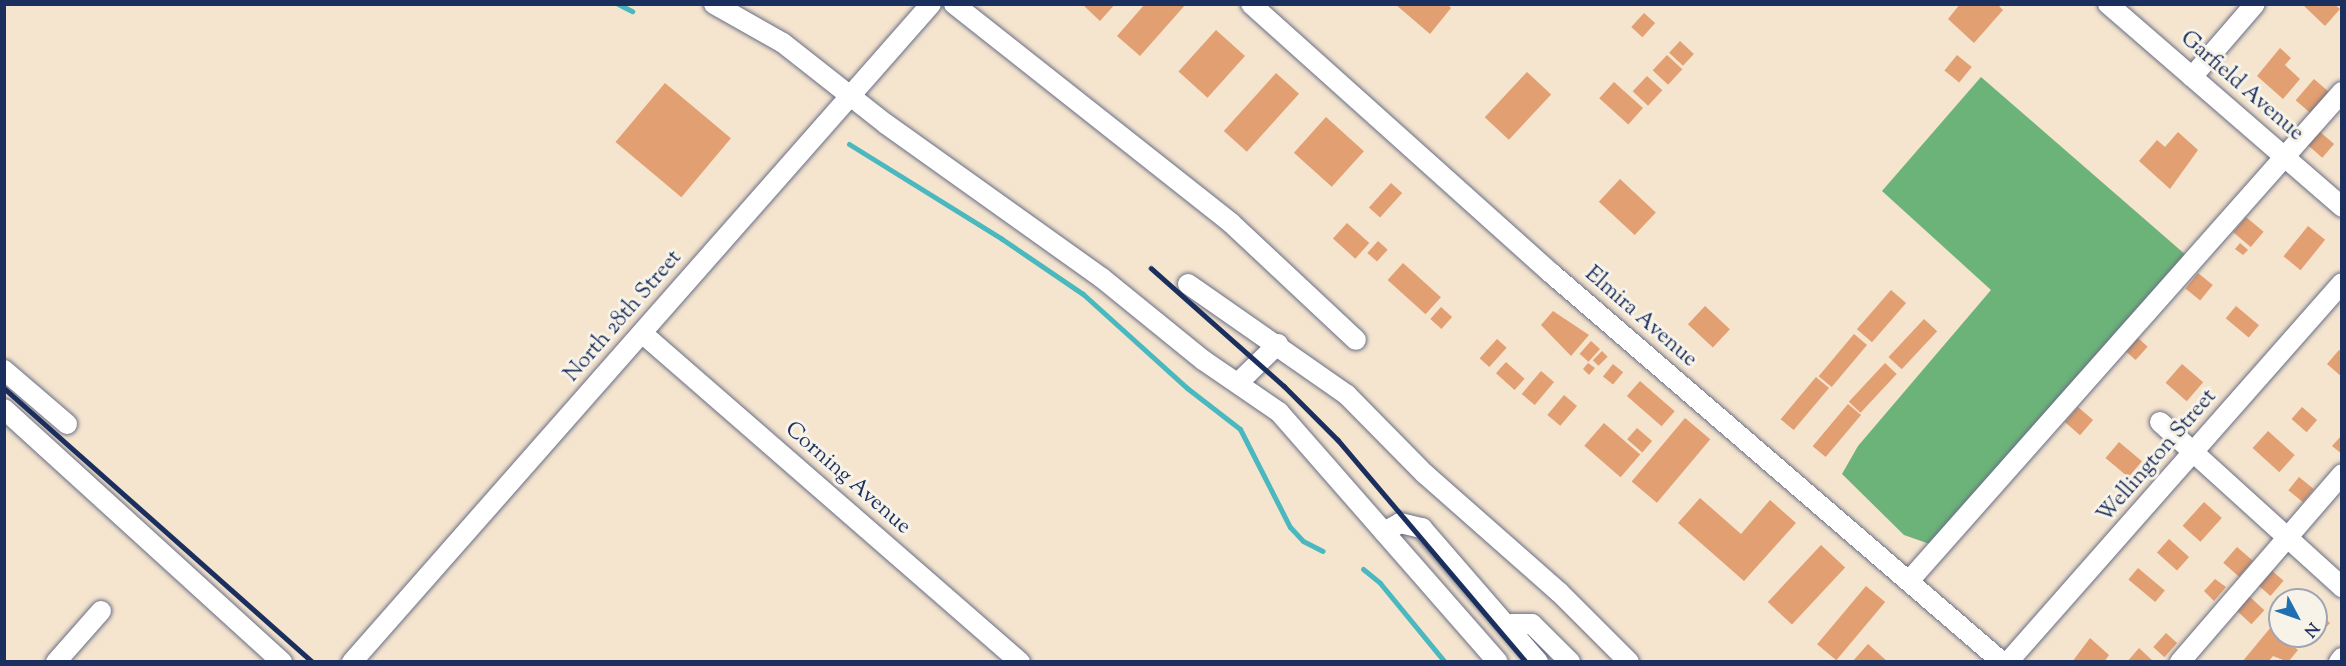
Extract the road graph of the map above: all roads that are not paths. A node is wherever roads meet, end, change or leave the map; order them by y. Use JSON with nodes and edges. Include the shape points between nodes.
{"nodes":[{"id":1,"x":714,"y":4,"type":"edge"},
{"id":2,"x":931,"y":4,"type":"edge"},
{"id":3,"x":954,"y":4,"type":"edge"},
{"id":4,"x":1251,"y":4,"type":"edge"},
{"id":5,"x":2108,"y":4,"type":"edge"},
{"id":6,"x":2255,"y":4,"type":"edge"},
{"id":7,"x":2192,"y":77,"type":"junction"},
{"id":8,"x":2342,"y":92,"type":"edge"},
{"id":9,"x":850,"y":96,"type":"junction"},
{"id":10,"x":2284,"y":156,"type":"junction"},
{"id":11,"x":2342,"y":207,"type":"edge"},
{"id":12,"x":2342,"y":283,"type":"edge"},
{"id":13,"x":1188,"y":284,"type":"dead end"},
{"id":14,"x":642,"y":333,"type":"junction"},
{"id":15,"x":1356,"y":340,"type":"dead end"},
{"id":16,"x":1278,"y":344,"type":"junction"},
{"id":17,"x":4,"y":370,"type":"edge"},
{"id":18,"x":1238,"y":383,"type":"junction"},
{"id":19,"x":4,"y":409,"type":"edge"},
{"id":20,"x":2160,"y":422,"type":"dead end"},
{"id":21,"x":67,"y":424,"type":"dead end"},
{"id":22,"x":2194,"y":453,"type":"junction"},
{"id":23,"x":2342,"y":474,"type":"edge"},
{"id":24,"x":1384,"y":532,"type":"junction"},
{"id":25,"x":2286,"y":538,"type":"junction"},
{"id":26,"x":1909,"y":581,"type":"junction"},
{"id":27,"x":2342,"y":587,"type":"edge"},
{"id":28,"x":101,"y":611,"type":"dead end"},
{"id":29,"x":1506,"y":624,"type":"junction"},
{"id":30,"x":56,"y":662,"type":"edge"},
{"id":31,"x":282,"y":662,"type":"edge"},
{"id":32,"x":352,"y":662,"type":"edge"},
{"id":33,"x":1020,"y":662,"type":"edge"},
{"id":34,"x":1498,"y":662,"type":"edge"},
{"id":35,"x":1538,"y":662,"type":"edge"},
{"id":36,"x":1570,"y":662,"type":"edge"},
{"id":37,"x":1629,"y":662,"type":"edge"},
{"id":38,"x":2002,"y":662,"type":"edge"},
{"id":39,"x":2008,"y":662,"type":"edge"},
{"id":40,"x":2180,"y":662,"type":"edge"}],
"edges":[{"from":1,"to":9,"type":"street","via":[[783,44]]},
{"from":2,"to":9,"type":"street","name":"North 28th Street"},
{"from":3,"to":15,"type":"street","via":[[1231,223]]},
{"from":4,"to":26,"type":"street","name":"Elmira Avenue","via":[[1551,273]]},
{"from":5,"to":7,"type":"street","name":"Garfield Avenue"},
{"from":6,"to":7,"type":"street"},
{"from":7,"to":10,"type":"street","name":"Garfield Avenue"},
{"from":8,"to":10,"type":"street"},
{"from":9,"to":14,"type":"street","name":"North 28th Street"},
{"from":9,"to":18,"type":"street","via":[[1102,278]]},
{"from":10,"to":11,"type":"street","name":"Garfield Avenue"},
{"from":10,"to":26,"type":"street"},
{"from":12,"to":22,"type":"street","name":"Wellington Street"},
{"from":13,"to":16,"type":"street"},
{"from":14,"to":32,"type":"street","name":"North 28th Street"},
{"from":14,"to":33,"type":"street","name":"Corning Avenue"},
{"from":16,"to":18,"type":"street"},
{"from":16,"to":37,"type":"street","via":[[1352,400],[1425,474],[1559,592]]},
{"from":17,"to":21,"type":"street"},
{"from":18,"to":24,"type":"street","via":[[1293,424]]},
{"from":19,"to":31,"type":"street"},
{"from":20,"to":22,"type":"street"},
{"from":22,"to":25,"type":"street"},
{"from":22,"to":39,"type":"street","name":"Wellington Street"},
{"from":23,"to":25,"type":"street"},
{"from":24,"to":29,"type":"street","via":[[1400,523],[1422,528]]},
{"from":24,"to":34,"type":"street"},
{"from":25,"to":27,"type":"street"},
{"from":25,"to":40,"type":"street"},
{"from":26,"to":38,"type":"street","name":"Elmira Avenue"},
{"from":28,"to":30,"type":"street"},
{"from":29,"to":35,"type":"street"},
{"from":29,"to":36,"type":"street","via":[[1532,624]]}]}
